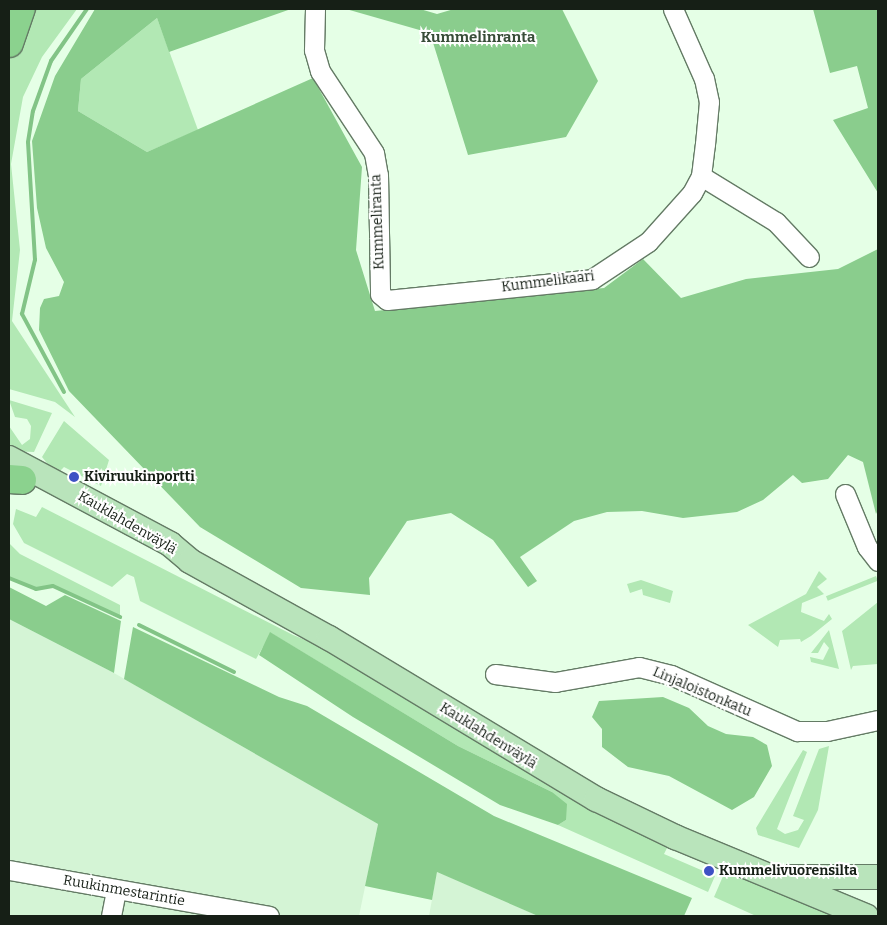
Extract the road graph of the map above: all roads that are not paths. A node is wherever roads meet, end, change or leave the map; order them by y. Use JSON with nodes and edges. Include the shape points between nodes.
{"nodes":[{"id":1,"x":21,"y":9,"type":"edge"},
{"id":2,"x":315,"y":9,"type":"edge"},
{"id":3,"x":673,"y":9,"type":"edge"},
{"id":4,"x":9,"y":43,"type":"edge"},
{"id":5,"x":701,"y":176,"type":"junction"},
{"id":6,"x":810,"y":257,"type":"dead end"},
{"id":7,"x":387,"y":300,"type":"joint"},
{"id":8,"x":12,"y":473,"type":"edge"},
{"id":9,"x":845,"y":494,"type":"dead end"},
{"id":10,"x":878,"y":561,"type":"edge"},
{"id":11,"x":495,"y":674,"type":"dead end"},
{"id":12,"x":878,"y":720,"type":"edge"},
{"id":13,"x":9,"y":870,"type":"edge"},
{"id":14,"x":758,"y":873,"type":"junction"},
{"id":15,"x":878,"y":878,"type":"edge"},
{"id":16,"x":797,"y":887,"type":"junction"},
{"id":17,"x":116,"y":890,"type":"junction"},
{"id":18,"x":878,"y":893,"type":"edge"},
{"id":19,"x":111,"y":916,"type":"edge"},
{"id":20,"x":270,"y":916,"type":"edge"},
{"id":21,"x":866,"y":916,"type":"edge"}],
"edges":[{"from":1,"to":4,"type":"highway"},
{"from":2,"to":7,"type":"street","name":"Kummeliranta","via":[[314,50],[320,71],[374,153],[378,175],[380,294]]},
{"from":3,"to":5,"type":"street","via":[[704,79],[709,102]]},
{"from":5,"to":6,"type":"street","via":[[776,222]]},
{"from":5,"to":7,"type":"street","name":"Kummelikaari","via":[[648,242],[604,275],[571,282]]},
{"from":8,"to":14,"type":"main road","name":"Kauklahdenväylä","via":[[170,544],[190,561],[329,638],[548,773]]},
{"from":9,"to":10,"type":"street","via":[[867,547]]},
{"from":11,"to":12,"type":"street","name":"Linjaloistonkatu","via":[[555,682],[639,667],[671,675],[797,732],[827,731]]},
{"from":13,"to":17,"type":"street","name":"Ruukinmestarintie"},
{"from":14,"to":15,"type":"main road","via":[[812,879]]},
{"from":14,"to":16,"type":"main road","name":"Kauklahdenväylä"},
{"from":16,"to":18,"type":"main road","name":"Kauklahdenväylä"},
{"from":16,"to":21,"type":"main road","name":"Kauklahdenväylä"},
{"from":17,"to":19,"type":"street"},
{"from":17,"to":20,"type":"street","name":"Ruukinmestarintie"}]}
